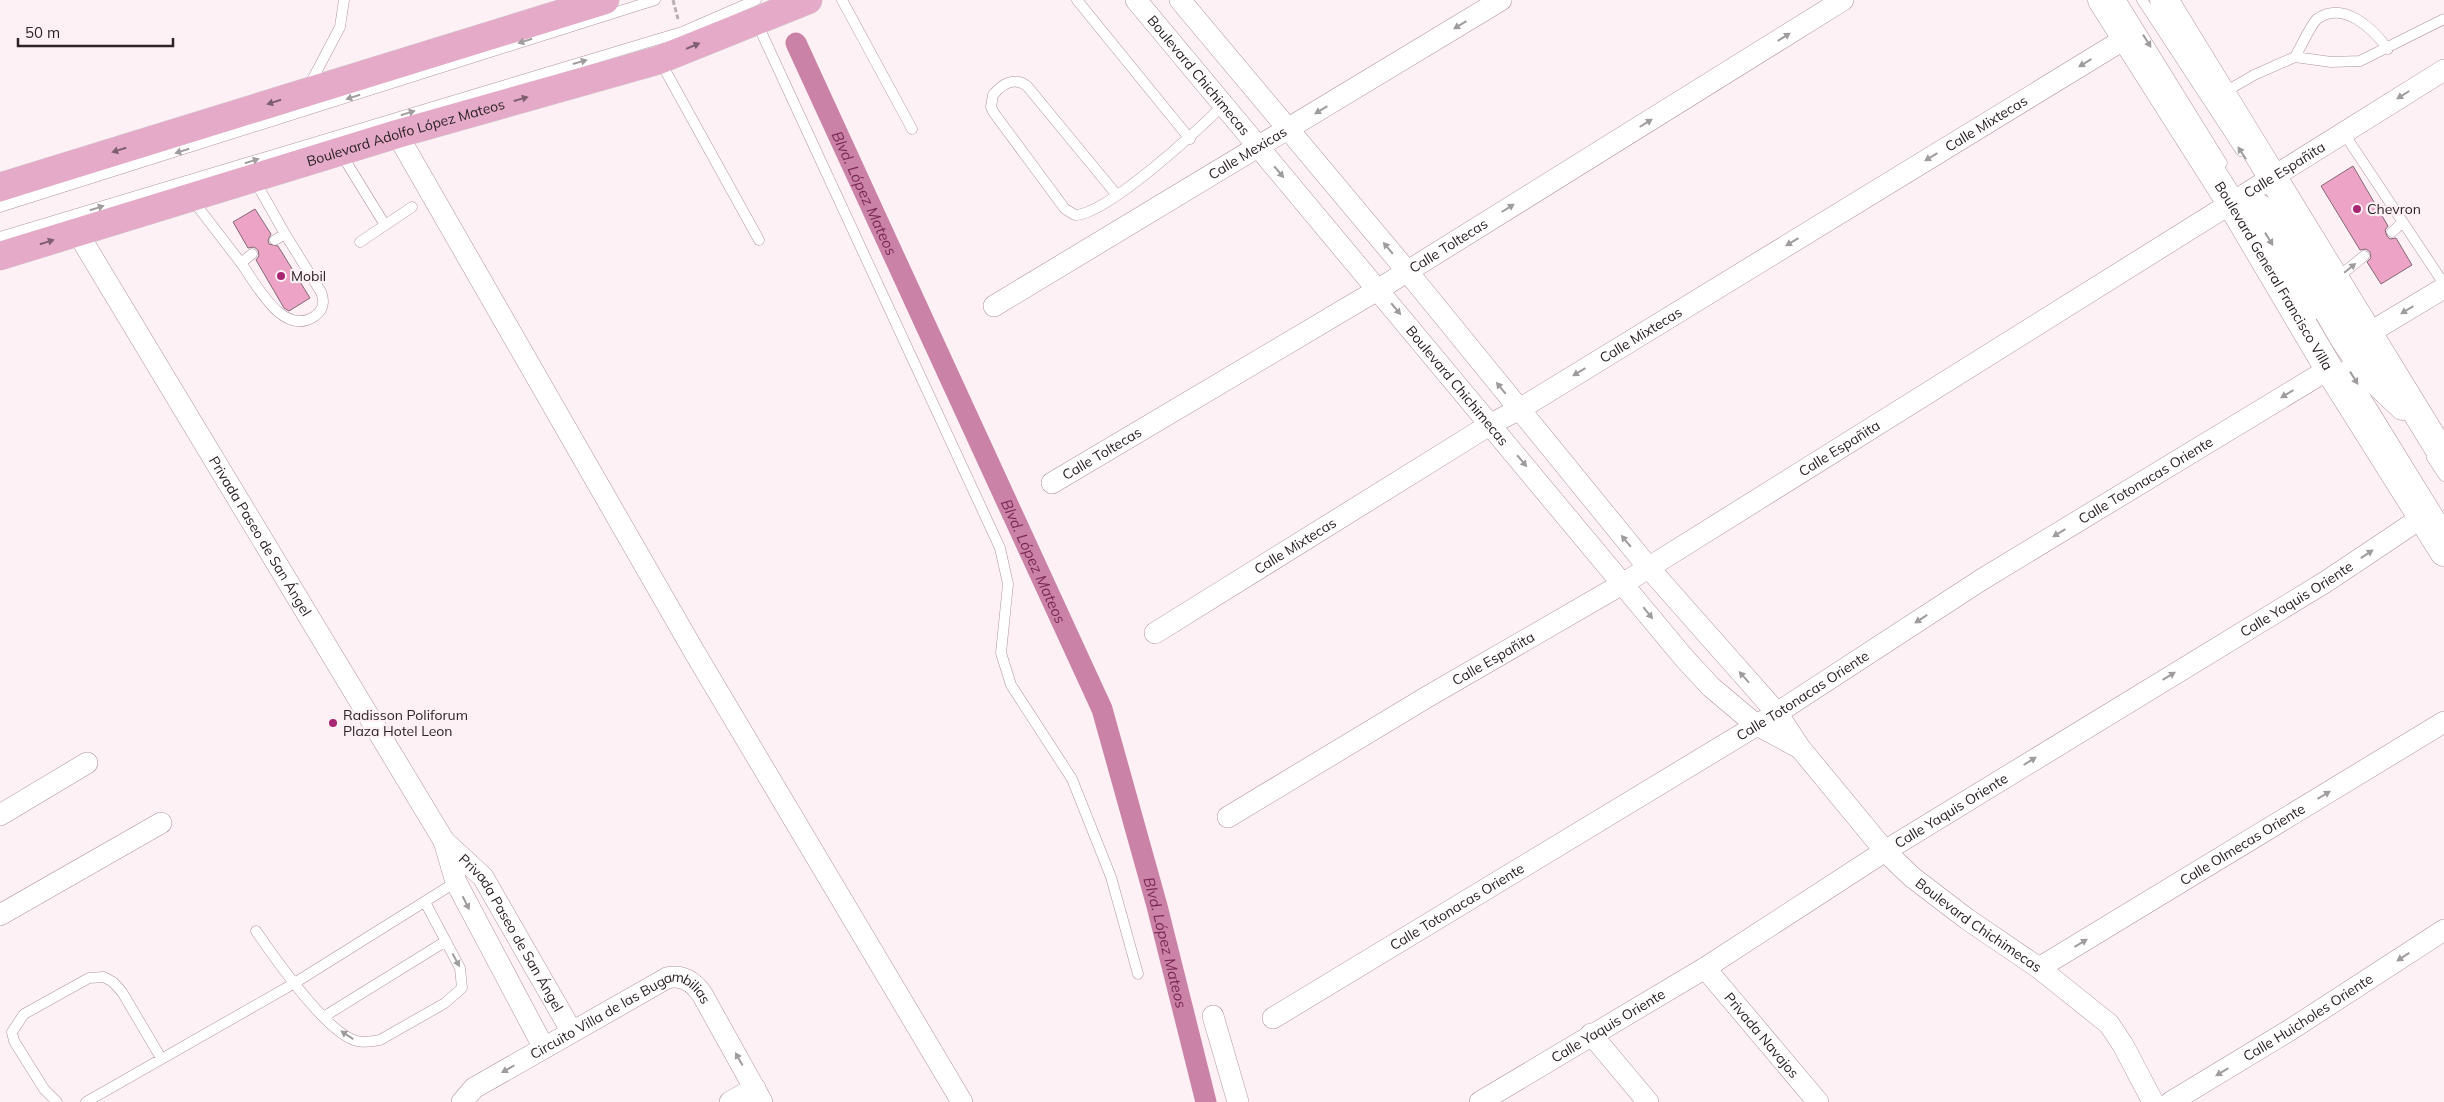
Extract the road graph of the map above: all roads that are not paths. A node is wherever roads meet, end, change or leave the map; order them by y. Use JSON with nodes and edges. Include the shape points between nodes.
{"nodes":[{"id":1,"x":344,"y":0,"type":"edge"},
{"id":2,"x":654,"y":0,"type":"edge"},
{"id":3,"x":808,"y":0,"type":"edge"},
{"id":4,"x":842,"y":0,"type":"edge"},
{"id":5,"x":1077,"y":0,"type":"edge"},
{"id":6,"x":1136,"y":0,"type":"edge"},
{"id":7,"x":1180,"y":0,"type":"edge"},
{"id":8,"x":1501,"y":0,"type":"edge"},
{"id":9,"x":1843,"y":0,"type":"edge"},
{"id":10,"x":2102,"y":0,"type":"edge"},
{"id":11,"x":2121,"y":0,"type":"edge"},
{"id":12,"x":2142,"y":0,"type":"edge"},
{"id":13,"x":2164,"y":0,"type":"edge"},
{"id":14,"x":587,"y":2,"type":"edge"},
{"id":15,"x":756,"y":10,"type":"edge"},
{"id":16,"x":2444,"y":19,"type":"edge"},
{"id":17,"x":2126,"y":38,"type":"junction"},
{"id":18,"x":2388,"y":49,"type":"junction"},
{"id":19,"x":2295,"y":57,"type":"junction"},
{"id":20,"x":659,"y":60,"type":"junction"},
{"id":21,"x":2444,"y":70,"type":"edge"},
{"id":22,"x":306,"y":92,"type":"junction"},
{"id":23,"x":2222,"y":94,"type":"junction"},
{"id":24,"x":1223,"y":105,"type":"junction"},
{"id":25,"x":912,"y":129,"type":"dead end"},
{"id":26,"x":1288,"y":130,"type":"junction"},
{"id":27,"x":2343,"y":132,"type":"junction"},
{"id":28,"x":397,"y":134,"type":"junction"},
{"id":29,"x":1190,"y":138,"type":"junction"},
{"id":30,"x":1258,"y":148,"type":"junction"},
{"id":31,"x":340,"y":152,"type":"junction"},
{"id":32,"x":2246,"y":158,"type":"dead end"},
{"id":33,"x":2226,"y":170,"type":"dead end"},
{"id":34,"x":253,"y":178,"type":"junction"},
{"id":35,"x":0,"y":187,"type":"edge"},
{"id":36,"x":2252,"y":190,"type":"junction"},
{"id":37,"x":1116,"y":194,"type":"junction"},
{"id":38,"x":191,"y":197,"type":"junction"},
{"id":39,"x":0,"y":207,"type":"edge"},
{"id":40,"x":412,"y":207,"type":"dead end"},
{"id":41,"x":2277,"y":209,"type":"dead end"},
{"id":42,"x":2402,"y":223,"type":"junction"},
{"id":43,"x":385,"y":225,"type":"junction"},
{"id":44,"x":77,"y":232,"type":"junction"},
{"id":45,"x":2392,"y":232,"type":"dead end"},
{"id":46,"x":285,"y":234,"type":"junction"},
{"id":47,"x":0,"y":238,"type":"edge"},
{"id":48,"x":275,"y":240,"type":"dead end"},
{"id":49,"x":759,"y":240,"type":"dead end"},
{"id":50,"x":360,"y":242,"type":"dead end"},
{"id":51,"x":252,"y":254,"type":"dead end"},
{"id":52,"x":0,"y":256,"type":"edge"},
{"id":53,"x":2364,"y":256,"type":"dead end"},
{"id":54,"x":241,"y":263,"type":"junction"},
{"id":55,"x":1407,"y":271,"type":"junction"},
{"id":56,"x":2336,"y":279,"type":"junction"},
{"id":57,"x":2444,"y":284,"type":"edge"},
{"id":58,"x":2444,"y":288,"type":"edge"},
{"id":59,"x":1379,"y":289,"type":"junction"},
{"id":60,"x":994,"y":306,"type":"dead end"},
{"id":61,"x":2320,"y":322,"type":"dead end"},
{"id":62,"x":2369,"y":333,"type":"junction"},
{"id":63,"x":2335,"y":362,"type":"junction"},
{"id":64,"x":2391,"y":395,"type":"junction"},
{"id":65,"x":1518,"y":410,"type":"junction"},
{"id":66,"x":2413,"y":419,"type":"junction"},
{"id":67,"x":1491,"y":424,"type":"junction"},
{"id":68,"x":2436,"y":454,"type":"edge"},
{"id":69,"x":2444,"y":476,"type":"edge"},
{"id":70,"x":1052,"y":483,"type":"dead end"},
{"id":71,"x":2432,"y":521,"type":"edge"},
{"id":72,"x":2444,"y":552,"type":"edge"},
{"id":73,"x":1648,"y":567,"type":"junction"},
{"id":74,"x":1624,"y":583,"type":"junction"},
{"id":75,"x":1155,"y":633,"type":"dead end"},
{"id":76,"x":1777,"y":713,"type":"junction"},
{"id":77,"x":2444,"y":722,"type":"edge"},
{"id":78,"x":1755,"y":724,"type":"junction"},
{"id":79,"x":1800,"y":748,"type":"junction"},
{"id":80,"x":87,"y":763,"type":"dead end"},
{"id":81,"x":0,"y":815,"type":"edge"},
{"id":82,"x":1228,"y":818,"type":"dead end"},
{"id":83,"x":161,"y":823,"type":"dead end"},
{"id":84,"x":444,"y":841,"type":"junction"},
{"id":85,"x":1885,"y":851,"type":"junction"},
{"id":86,"x":456,"y":882,"type":"junction"},
{"id":87,"x":424,"y":902,"type":"junction"},
{"id":88,"x":0,"y":916,"type":"edge"},
{"id":89,"x":2444,"y":930,"type":"edge"},
{"id":90,"x":256,"y":931,"type":"dead end"},
{"id":91,"x":446,"y":941,"type":"junction"},
{"id":92,"x":1705,"y":968,"type":"junction"},
{"id":93,"x":2039,"y":968,"type":"junction"},
{"id":94,"x":1138,"y":974,"type":"dead end"},
{"id":95,"x":293,"y":984,"type":"junction"},
{"id":96,"x":325,"y":1016,"type":"junction"},
{"id":97,"x":1213,"y":1016,"type":"dead end"},
{"id":98,"x":1273,"y":1018,"type":"dead end"},
{"id":99,"x":572,"y":1032,"type":"junction"},
{"id":100,"x":1591,"y":1034,"type":"junction"},
{"id":101,"x":544,"y":1048,"type":"junction"},
{"id":102,"x":162,"y":1058,"type":"junction"},
{"id":103,"x":759,"y":1095,"type":"edge"},
{"id":104,"x":57,"y":1102,"type":"edge"},
{"id":105,"x":86,"y":1102,"type":"edge"},
{"id":106,"x":462,"y":1102,"type":"edge"},
{"id":107,"x":730,"y":1102,"type":"edge"},
{"id":108,"x":962,"y":1102,"type":"edge"},
{"id":109,"x":1238,"y":1102,"type":"edge"},
{"id":110,"x":1480,"y":1102,"type":"edge"},
{"id":111,"x":1648,"y":1102,"type":"edge"},
{"id":112,"x":1818,"y":1102,"type":"edge"},
{"id":113,"x":2153,"y":1102,"type":"edge"},
{"id":114,"x":2172,"y":1102,"type":"edge"}],
"edges":[{"from":1,"to":22,"type":"lane","via":[[340,27]]},
{"from":2,"to":39,"type":"lane","one_way":true},
{"from":3,"to":15,"type":"main road","name":"Boulevard Adolfo López Mateos"},
{"from":4,"to":25,"type":"lane"},
{"from":5,"to":29,"type":"lane"},
{"from":6,"to":24,"type":"street","name":"Boulevard Chichimecas"},
{"from":7,"to":26,"type":"street","name":"Boulevard Chichimecas"},
{"from":8,"to":26,"type":"street","name":"Calle Mexicas","one_way":true},
{"from":55,"to":9,"type":"street","name":"Calle Toltecas","one_way":true},
{"from":10,"to":17,"type":"main road","name":"Boulevard General Francisco Villa"},
{"from":11,"to":33,"type":"lane","one_way":true},
{"from":32,"to":12,"type":"lane","one_way":true},
{"from":13,"to":23,"type":"main road","name":"Boulevard General Francisco Villa"},
{"from":14,"to":22,"type":"main road"},
{"from":20,"to":15,"type":"main road","name":"Boulevard Adolfo López Mateos","one_way":true},
{"from":47,"to":15,"type":"lane","one_way":true},
{"from":15,"to":94,"type":"lane","via":[[1000,548],[1008,584],[1001,653],[1011,685],[1072,779],[1112,877]]},
{"from":16,"to":18,"type":"lane"},
{"from":17,"to":36,"type":"main road","name":"Boulevard General Francisco Villa"},
{"from":17,"to":65,"type":"street","name":"Calle Mixtecas","one_way":true},
{"from":18,"to":19,"type":"lane","via":[[2360,61],[2331,62]]},
{"from":18,"to":19,"type":"lane","via":[[2375,30],[2351,13],[2334,11],[2317,19]]},
{"from":19,"to":23,"type":"lane"},
{"from":28,"to":20,"type":"main road","name":"Boulevard Adolfo López Mateos","one_way":true},
{"from":20,"to":49,"type":"lane"},
{"from":21,"to":27,"type":"street","name":"Calle Españita","one_way":true},
{"from":22,"to":35,"type":"main road","one_way":true},
{"from":23,"to":36,"type":"main road","name":"Boulevard General Francisco Villa"},
{"from":24,"to":29,"type":"lane"},
{"from":24,"to":30,"type":"street","name":"Boulevard Chichimecas"},
{"from":26,"to":30,"type":"street","name":"Calle Mexicas"},
{"from":55,"to":26,"type":"street","name":"Boulevard Chichimecas","one_way":true},
{"from":27,"to":36,"type":"street","name":"Calle Españita"},
{"from":27,"to":42,"type":"lane"},
{"from":28,"to":31,"type":"main road","name":"Boulevard Adolfo López Mateos"},
{"from":28,"to":108,"type":"street","via":[[695,653]]},
{"from":29,"to":37,"type":"lane"},
{"from":30,"to":59,"type":"street","name":"Boulevard Chichimecas","one_way":true},
{"from":30,"to":60,"type":"street","name":"Calle Mexicas"},
{"from":31,"to":34,"type":"main road","name":"Boulevard Adolfo López Mateos"},
{"from":31,"to":43,"type":"lane"},
{"from":34,"to":38,"type":"main road","name":"Boulevard Adolfo López Mateos"},
{"from":34,"to":46,"type":"lane"},
{"from":36,"to":56,"type":"main road","name":"Boulevard General Francisco Villa"},
{"from":36,"to":61,"type":"lane","one_way":true},
{"from":36,"to":63,"type":"main road","name":"Boulevard General Francisco Villa"},
{"from":64,"to":36,"type":"main road","one_way":true,"via":[[2366,371],[2275,219],[2259,208]]},
{"from":36,"to":73,"type":"street","name":"Calle Españita"},
{"from":37,"to":37,"type":"lane","via":[[1081,215],[1070,213],[994,112],[991,107],[993,96],[1011,81],[1027,86]]},
{"from":38,"to":44,"type":"main road","name":"Boulevard Adolfo López Mateos"},
{"from":38,"to":54,"type":"lane"},
{"from":40,"to":43,"type":"lane"},
{"from":41,"to":64,"type":"lane"},
{"from":42,"to":45,"type":"lane"},
{"from":42,"to":57,"type":"lane"},
{"from":43,"to":50,"type":"lane"},
{"from":52,"to":44,"type":"main road","name":"Boulevard Adolfo López Mateos","one_way":true},
{"from":44,"to":84,"type":"street","name":"Privada Paseo de San Ángel"},
{"from":46,"to":48,"type":"lane"},
{"from":46,"to":54,"type":"lane","via":[[321,292],[323,308],[317,314],[298,322],[280,315]]},
{"from":51,"to":54,"type":"lane"},
{"from":56,"to":53,"type":"lane","one_way":true},
{"from":55,"to":59,"type":"street","name":"Calle Toltecas"},
{"from":65,"to":55,"type":"street","name":"Boulevard Chichimecas","one_way":true},
{"from":56,"to":62,"type":"main road","name":"Boulevard General Francisco Villa"},
{"from":58,"to":62,"type":"street","one_way":true},
{"from":59,"to":67,"type":"street","name":"Boulevard Chichimecas","one_way":true},
{"from":59,"to":70,"type":"street","name":"Calle Toltecas"},
{"from":62,"to":66,"type":"main road","name":"Boulevard General Francisco Villa"},
{"from":63,"to":71,"type":"main road","name":"Boulevard General Francisco Villa"},
{"from":63,"to":76,"type":"street","name":"Calle Totonacas Oriente","one_way":true,"via":[[1982,580]]},
{"from":64,"to":66,"type":"main road"},
{"from":65,"to":67,"type":"street","name":"Calle Mixtecas"},
{"from":73,"to":65,"type":"street","name":"Boulevard Chichimecas","one_way":true},
{"from":66,"to":68,"type":"main road","name":"Boulevard General Francisco Villa"},
{"from":67,"to":74,"type":"street","name":"Boulevard Chichimecas","one_way":true},
{"from":67,"to":75,"type":"street","name":"Calle Mixtecas"},
{"from":68,"to":69,"type":"lane"},
{"from":71,"to":72,"type":"main road","name":"Boulevard General Francisco Villa"},
{"from":85,"to":71,"type":"street","name":"Calle Yaquis Oriente","one_way":true,"via":[[2327,581]]},
{"from":73,"to":74,"type":"street","name":"Calle Españita"},
{"from":76,"to":73,"type":"street","name":"Boulevard Chichimecas","one_way":true},
{"from":74,"to":78,"type":"street","name":"Boulevard Chichimecas","one_way":true,"via":[[1705,680]]},
{"from":74,"to":82,"type":"street","name":"Calle Españita"},
{"from":76,"to":78,"type":"street","name":"Calle Totonacas Oriente"},
{"from":76,"to":79,"type":"street","name":"Boulevard Chichimecas"},
{"from":93,"to":77,"type":"street","name":"Calle Olmecas Oriente","one_way":true},
{"from":78,"to":79,"type":"street","name":"Boulevard Chichimecas"},
{"from":78,"to":98,"type":"street","name":"Calle Totonacas Oriente"},
{"from":79,"to":85,"type":"street","name":"Boulevard Chichimecas"},
{"from":80,"to":81,"type":"street"},
{"from":83,"to":88,"type":"street"},
{"from":84,"to":86,"type":"street","name":"Privada Paseo de San Ángel"},
{"from":84,"to":99,"type":"street","name":"Privada Paseo de San Ángel","via":[[483,877]]},
{"from":85,"to":92,"type":"street","name":"Calle Yaquis Oriente"},
{"from":85,"to":93,"type":"street","name":"Boulevard Chichimecas","via":[[1943,901]]},
{"from":86,"to":87,"type":"lane"},
{"from":86,"to":101,"type":"street","name":"Privada Paseo de San Ángel","one_way":true},
{"from":87,"to":91,"type":"lane"},
{"from":87,"to":95,"type":"lane"},
{"from":89,"to":114,"type":"street","name":"Calle Huicholes Oriente","one_way":true},
{"from":90,"to":95,"type":"lane"},
{"from":91,"to":96,"type":"lane"},
{"from":91,"to":96,"type":"lane","one_way":true,"via":[[463,978],[462,988],[445,1003],[380,1040],[368,1042],[344,1035]]},
{"from":92,"to":100,"type":"street","name":"Calle Yaquis Oriente"},
{"from":92,"to":112,"type":"street","name":"Privada Navajos"},
{"from":93,"to":113,"type":"street","name":"Boulevard Chichimecas","via":[[2109,1024]]},
{"from":95,"to":96,"type":"lane"},
{"from":95,"to":102,"type":"lane"},
{"from":97,"to":109,"type":"street"},
{"from":99,"to":101,"type":"street","name":"Circuito Villa de las Bugambilias"},
{"from":103,"to":99,"type":"street","name":"Circuito Villa de las Bugambilias","one_way":true,"via":[[697,986],[682,978],[667,978]]},
{"from":100,"to":110,"type":"street","name":"Calle Yaquis Oriente"},
{"from":100,"to":111,"type":"street"},
{"from":101,"to":106,"type":"street","name":"Circuito Villa de las Bugambilias","one_way":true,"via":[[474,1088]]},
{"from":102,"to":104,"type":"lane","via":[[113,982],[104,977],[89,978],[24,1014],[12,1032],[14,1041],[44,1089]]},
{"from":102,"to":105,"type":"lane"},
{"from":103,"to":107,"type":"street"}]}
